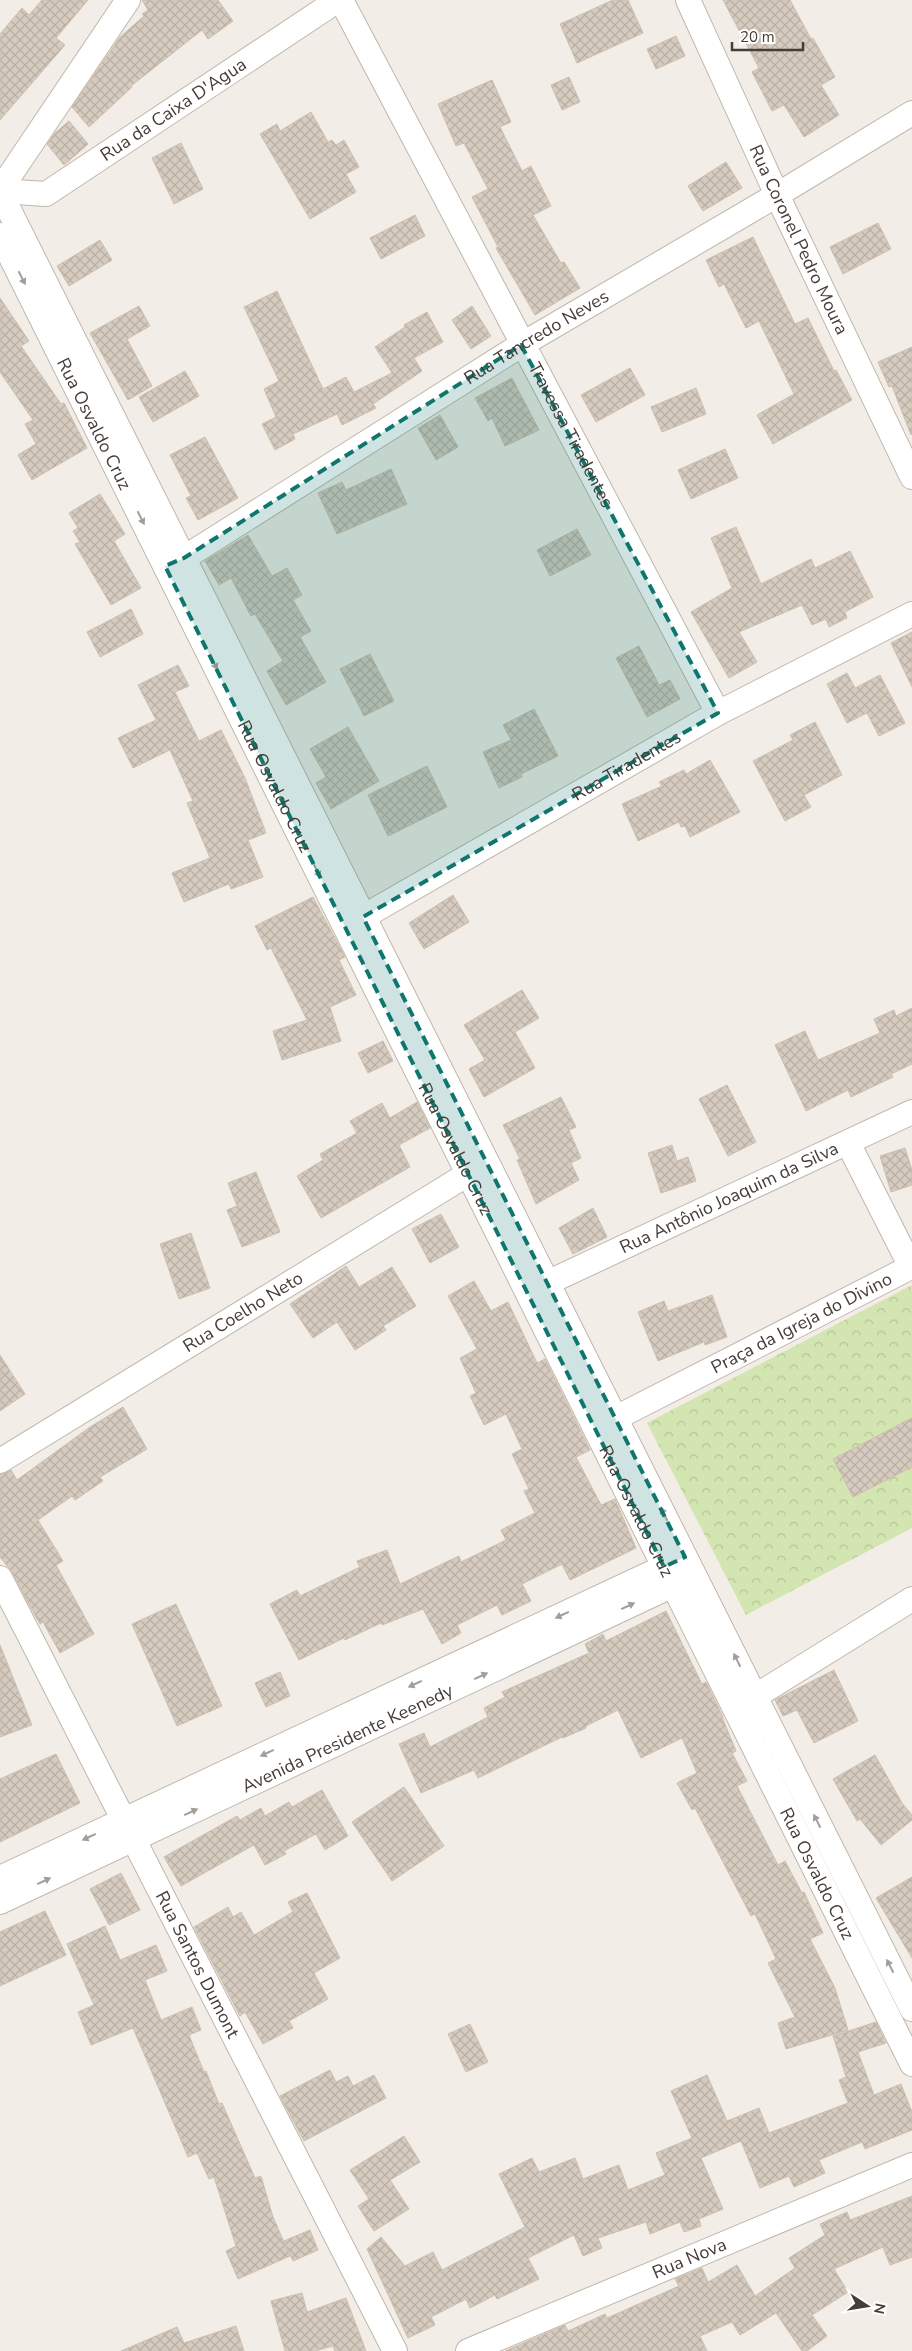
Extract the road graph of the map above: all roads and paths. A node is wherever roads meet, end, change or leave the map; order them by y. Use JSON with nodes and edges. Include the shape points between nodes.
{"nodes":[{"id":1,"x":128,"y":0,"type":"edge"},
{"id":2,"x":339,"y":0,"type":"edge"},
{"id":3,"x":688,"y":0,"type":"edge"},
{"id":4,"x":912,"y":113,"type":"edge"},
{"id":5,"x":0,"y":191,"type":"edge"},
{"id":6,"x":777,"y":195,"type":"junction"},
{"id":7,"x":0,"y":235,"type":"edge"},
{"id":8,"x":521,"y":345,"type":"junction"},
{"id":9,"x":912,"y":477,"type":"edge"},
{"id":10,"x":174,"y":562,"type":"junction"},
{"id":11,"x":912,"y":614,"type":"edge"},
{"id":12,"x":718,"y":713,"type":"junction"},
{"id":13,"x":354,"y":921,"type":"junction"},
{"id":14,"x":912,"y":1112,"type":"edge"},
{"id":15,"x":848,"y":1143,"type":"junction"},
{"id":16,"x":478,"y":1168,"type":"junction"},
{"id":17,"x":547,"y":1283,"type":"junction"},
{"id":18,"x":605,"y":1423,"type":"junction"},
{"id":19,"x":0,"y":1461,"type":"edge"},
{"id":20,"x":679,"y":1571,"type":"junction"},
{"id":21,"x":0,"y":1578,"type":"edge"},
{"id":22,"x":912,"y":1599,"type":"edge"},
{"id":23,"x":755,"y":1697,"type":"junction"},
{"id":24,"x":735,"y":1710,"type":"junction"},
{"id":25,"x":130,"y":1829,"type":"junction"},
{"id":26,"x":0,"y":1878,"type":"edge"},
{"id":27,"x":0,"y":1902,"type":"edge"},
{"id":28,"x":912,"y":2009,"type":"edge"},
{"id":29,"x":912,"y":2064,"type":"edge"},
{"id":30,"x":912,"y":2165,"type":"edge"},
{"id":31,"x":395,"y":2351,"type":"edge"},
{"id":32,"x":468,"y":2351,"type":"edge"}],
"edges":[{"from":1,"to":5,"type":"street"},
{"from":2,"to":5,"type":"street","name":"Rua da Caixa D'Agua","via":[[46,194]]},
{"from":2,"to":8,"type":"street","name":"Travessa Tiradentes"},
{"from":3,"to":6,"type":"street","name":"Rua Coronel Pedro Moura"},
{"from":4,"to":6,"type":"street","name":"Rua Tancredo Neves"},
{"from":5,"to":10,"type":"street","name":"Rua Osvaldo Cruz"},
{"from":6,"to":8,"type":"street","name":"Rua Tancredo Neves"},
{"from":6,"to":9,"type":"street","name":"Rua Coronel Pedro Moura"},
{"from":7,"to":10,"type":"street","name":"Rua Osvaldo Cruz","one_way":true},
{"from":8,"to":10,"type":"street","name":"Rua Tancredo Neves"},
{"from":8,"to":12,"type":"street","name":"Travessa Tiradentes"},
{"from":10,"to":13,"type":"street","name":"Rua Osvaldo Cruz"},
{"from":11,"to":12,"type":"street","name":"Rua Tiradentes"},
{"from":12,"to":13,"type":"street","name":"Rua Tiradentes"},
{"from":13,"to":16,"type":"street","name":"Rua Osvaldo Cruz"},
{"from":14,"to":15,"type":"street","name":"Rua Antônio Joaquim da Silva"},
{"from":15,"to":17,"type":"street","name":"Rua Antônio Joaquim da Silva"},
{"from":15,"to":18,"type":"street","name":"Praça da Igreja do Divino","via":[[911,1267]]},
{"from":16,"to":17,"type":"street","name":"Rua Osvaldo Cruz"},
{"from":16,"to":18,"type":"street","name":"Rua Osvaldo Cruz"},
{"from":16,"to":19,"type":"street","name":"Rua Coelho Neto"},
{"from":17,"to":18,"type":"street","name":"Rua Osvaldo Cruz"},
{"from":18,"to":20,"type":"street","name":"Rua Osvaldo Cruz"},
{"from":23,"to":20,"type":"street","name":"Rua Osvaldo Cruz","one_way":true},
{"from":20,"to":24,"type":"street","name":"Rua Osvaldo Cruz"},
{"from":20,"to":25,"type":"street","name":"Avenida Presidente Keenedy"},
{"from":21,"to":25,"type":"street","name":"Rua Santos Dumont"},
{"from":22,"to":23,"type":"street"},
{"from":23,"to":24,"type":"street"},
{"from":28,"to":23,"type":"street","name":"Rua Osvaldo Cruz","one_way":true},
{"from":24,"to":29,"type":"street","name":"Rua Osvaldo Cruz"},
{"from":25,"to":26,"type":"street","name":"Avenida Presidente Keenedy","one_way":true},
{"from":27,"to":25,"type":"street","name":"Avenida Presidente Keenedy","one_way":true},
{"from":25,"to":31,"type":"street","name":"Rua Santos Dumont"},
{"from":30,"to":32,"type":"street","name":"Rua Nova"}]}
